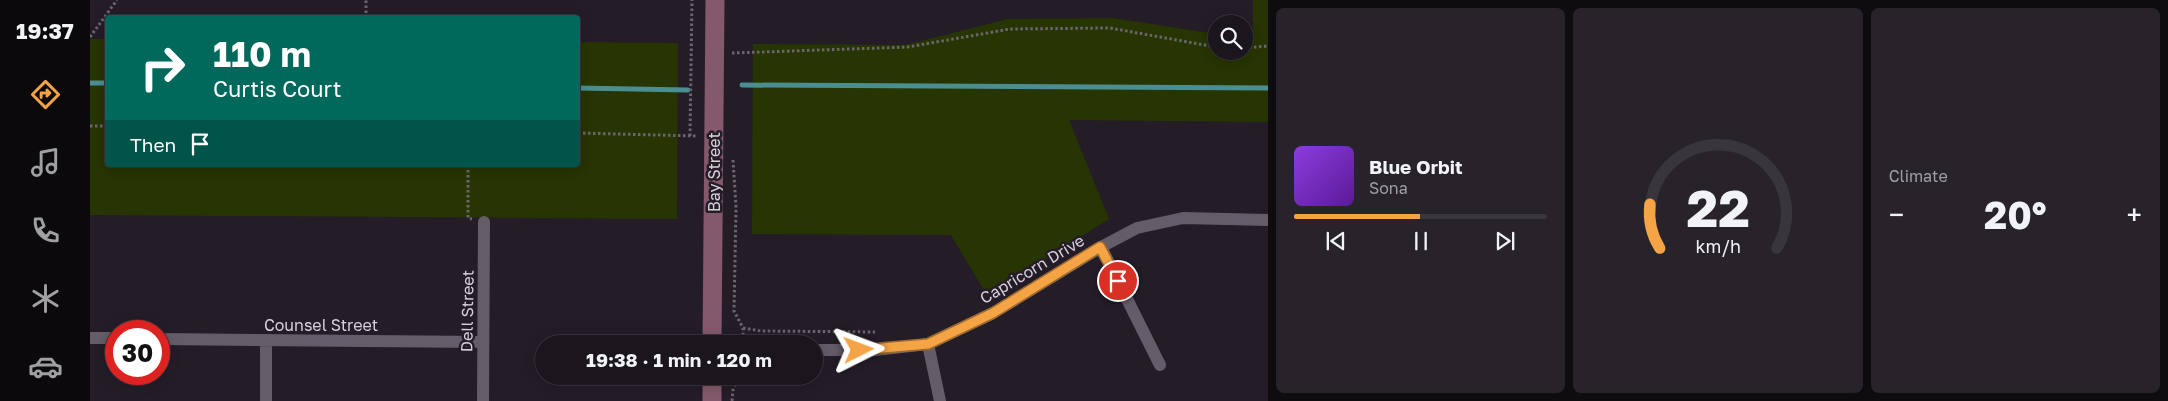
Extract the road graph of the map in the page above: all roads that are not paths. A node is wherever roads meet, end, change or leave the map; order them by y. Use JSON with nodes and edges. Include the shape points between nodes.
{"nodes":[{"id":1,"x":715,"y":0,"type":"edge"},
{"id":2,"x":1268,"y":220,"type":"edge"},
{"id":3,"x":484,"y":222,"type":"road end"},
{"id":4,"x":1100,"y":247,"type":"junction"},
{"id":5,"x":712,"y":335,"type":"edge"},
{"id":6,"x":90,"y":338,"type":"edge"},
{"id":7,"x":105,"y":338,"type":"edge"},
{"id":8,"x":170,"y":339,"type":"edge"},
{"id":9,"x":266,"y":340,"type":"junction"},
{"id":10,"x":483,"y":342,"type":"junction"},
{"id":11,"x":928,"y":344,"type":"junction"},
{"id":12,"x":823,"y":350,"type":"edge"},
{"id":13,"x":1160,"y":366,"type":"dead end"},
{"id":14,"x":712,"y":385,"type":"edge"},
{"id":15,"x":266,"y":401,"type":"edge"},
{"id":16,"x":482,"y":401,"type":"edge"},
{"id":17,"x":712,"y":401,"type":"edge"},
{"id":18,"x":940,"y":401,"type":"edge"}],
"edges":[{"from":1,"to":5,"type":"street","name":"Bay Street"},
{"from":2,"to":4,"type":"street","name":"Capricorn Drive","via":[[1183,218],[1137,228]]},
{"from":3,"to":10,"type":"street","name":"Dell Street"},
{"from":4,"to":11,"type":"street","name":"Capricorn Drive","via":[[993,313]]},
{"from":4,"to":13,"type":"street"},
{"from":6,"to":7,"type":"street"},
{"from":8,"to":9,"type":"street","name":"Counsel Street"},
{"from":9,"to":10,"type":"street","name":"Counsel Street"},
{"from":9,"to":15,"type":"street"},
{"from":10,"to":16,"type":"street","name":"Dell Street"},
{"from":11,"to":12,"type":"street","name":"Capricorn Drive","via":[[874,350]]},
{"from":11,"to":18,"type":"street"},
{"from":14,"to":17,"type":"street"}]}
